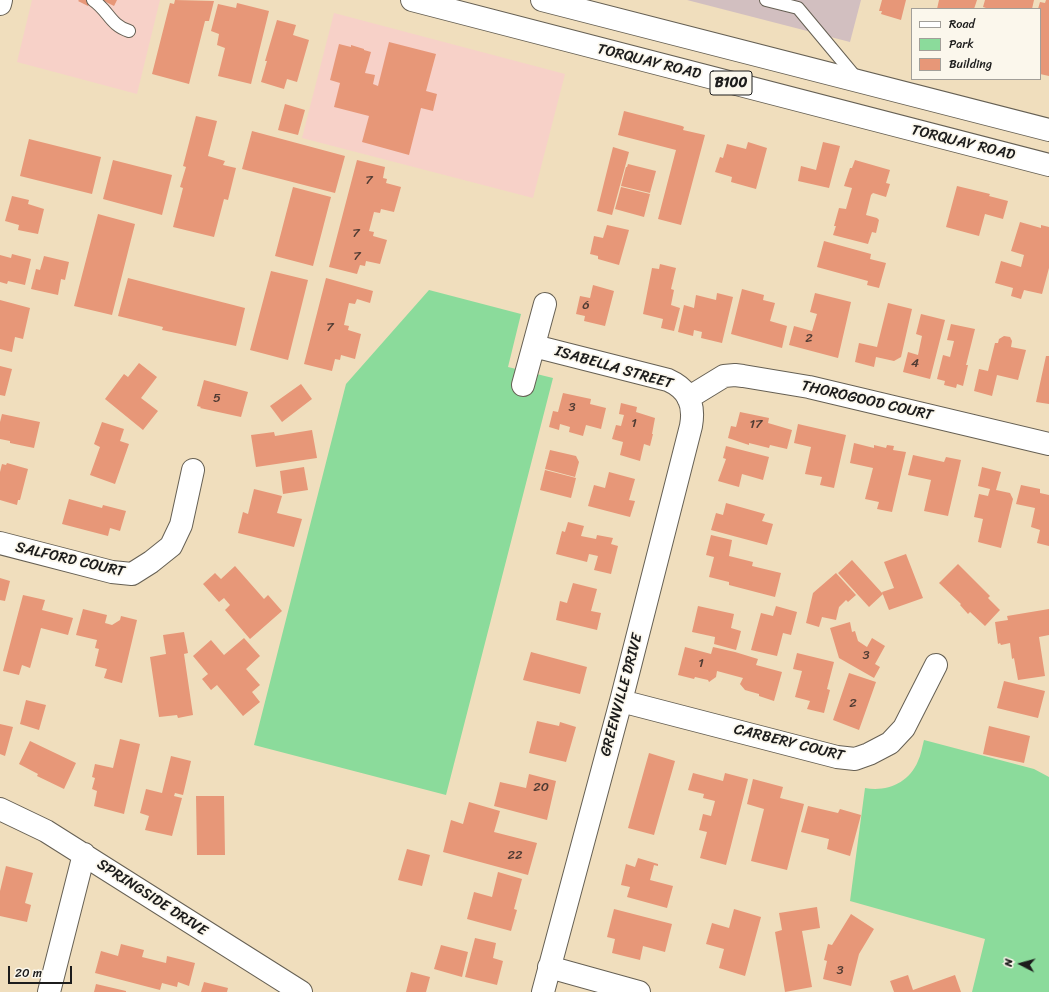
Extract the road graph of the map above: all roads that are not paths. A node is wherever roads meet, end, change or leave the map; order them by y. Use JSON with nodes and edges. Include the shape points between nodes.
{"nodes":[{"id":1,"x":1,"y":0,"type":"edge"},
{"id":2,"x":93,"y":0,"type":"edge"},
{"id":3,"x":412,"y":0,"type":"edge"},
{"id":4,"x":542,"y":0,"type":"edge"},
{"id":5,"x":766,"y":0,"type":"edge"},
{"id":6,"x":0,"y":4,"type":"edge"},
{"id":7,"x":129,"y":31,"type":"dead end"},
{"id":8,"x":860,"y":82,"type":"junction"},
{"id":9,"x":1049,"y":130,"type":"edge"},
{"id":10,"x":1049,"y":165,"type":"edge"},
{"id":11,"x":545,"y":304,"type":"dead end"},
{"id":12,"x":534,"y":346,"type":"junction"},
{"id":13,"x":523,"y":385,"type":"dead end"},
{"id":14,"x":688,"y":398,"type":"junction"},
{"id":15,"x":1049,"y":444,"type":"edge"},
{"id":16,"x":193,"y":470,"type":"dead end"},
{"id":17,"x":0,"y":543,"type":"edge"},
{"id":18,"x":936,"y":665,"type":"dead end"},
{"id":19,"x":621,"y":701,"type":"junction"},
{"id":20,"x":0,"y":809,"type":"edge"},
{"id":21,"x":84,"y":854,"type":"junction"},
{"id":22,"x":549,"y":967,"type":"junction"},
{"id":23,"x":49,"y":992,"type":"edge"},
{"id":24,"x":301,"y":992,"type":"edge"},
{"id":25,"x":543,"y":992,"type":"edge"},
{"id":26,"x":639,"y":992,"type":"edge"}],
"edges":[{"from":1,"to":6,"type":"street"},
{"from":2,"to":7,"type":"lane","via":[[117,26]]},
{"from":3,"to":10,"type":"street","name":"TORQUAY ROAD","number":"B100"},
{"from":4,"to":8,"type":"street","number":"B100"},
{"from":5,"to":8,"type":"lane","via":[[798,8]]},
{"from":8,"to":9,"type":"street","number":"B100"},
{"from":11,"to":12,"type":"street"},
{"from":12,"to":13,"type":"street"},
{"from":12,"to":14,"type":"street","name":"ISABELLA STREET","via":[[668,380],[679,386]]},
{"from":14,"to":15,"type":"street","name":"THOROGOOD COURT","via":[[724,376],[743,376],[809,387]]},
{"from":14,"to":19,"type":"street","name":"GREENVILLE DRIVE","via":[[692,410],[691,426]]},
{"from":16,"to":17,"type":"street","name":"SALFORD COURT","via":[[181,525],[171,546],[132,574],[112,572]]},
{"from":18,"to":19,"type":"street","name":"CARBERY COURT","via":[[904,728],[890,743],[855,759],[837,757]]},
{"from":19,"to":22,"type":"street","name":"GREENVILLE DRIVE"},
{"from":20,"to":21,"type":"street","name":"SPRINGSIDE DRIVE","via":[[46,831]]},
{"from":21,"to":23,"type":"street"},
{"from":21,"to":24,"type":"street","name":"SPRINGSIDE DRIVE"},
{"from":22,"to":25,"type":"street","name":"GREENVILLE DRIVE"},
{"from":22,"to":26,"type":"street"}]}
